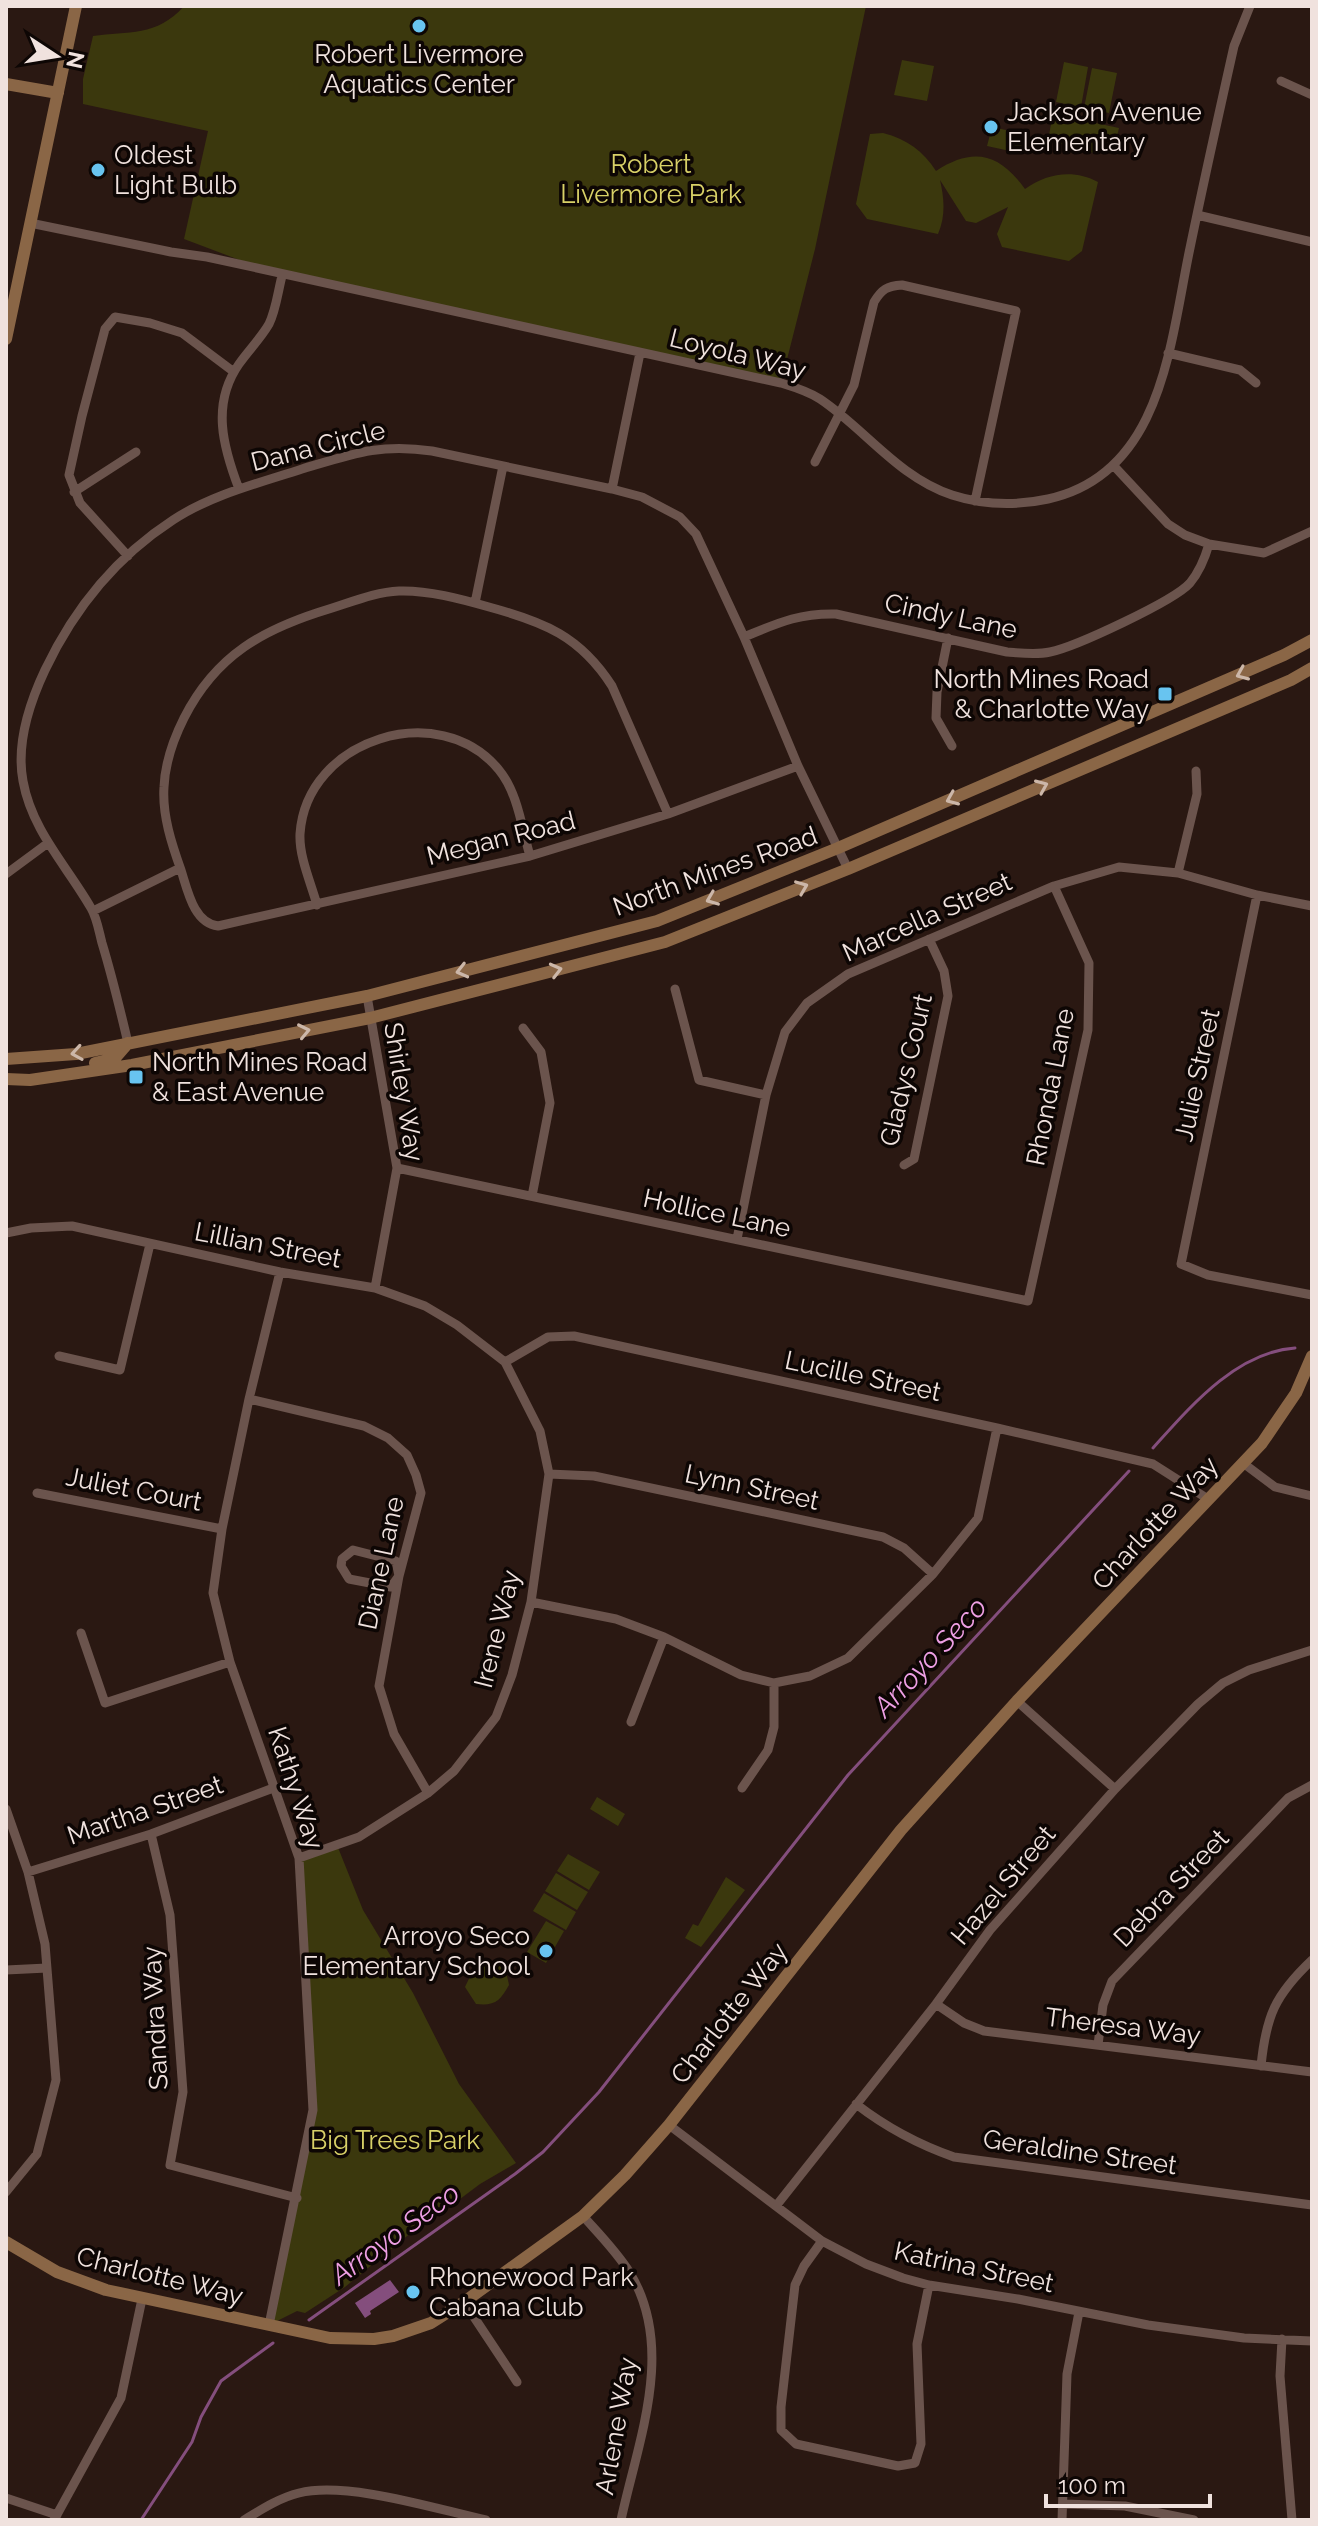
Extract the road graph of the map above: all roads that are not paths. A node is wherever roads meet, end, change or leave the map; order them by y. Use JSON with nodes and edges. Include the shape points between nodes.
{"nodes":[{"id":1,"x":76,"y":6,"type":"edge"},
{"id":2,"x":1250,"y":6,"type":"edge"},
{"id":3,"x":1281,"y":81,"type":"dead end"},
{"id":4,"x":6,"y":84,"type":"edge"},
{"id":5,"x":58,"y":93,"type":"junction"},
{"id":6,"x":1312,"y":95,"type":"edge"},
{"id":7,"x":1197,"y":215,"type":"junction"},
{"id":8,"x":30,"y":223,"type":"junction"},
{"id":9,"x":1312,"y":242,"type":"edge"},
{"id":10,"x":282,"y":276,"type":"junction"},
{"id":11,"x":6,"y":339,"type":"edge"},
{"id":12,"x":640,"y":353,"type":"junction"},
{"id":13,"x":1168,"y":353,"type":"junction"},
{"id":14,"x":234,"y":372,"type":"junction"},
{"id":15,"x":1256,"y":383,"type":"dead end"},
{"id":16,"x":839,"y":415,"type":"junction"},
{"id":17,"x":136,"y":452,"type":"dead end"},
{"id":18,"x":815,"y":462,"type":"dead end"},
{"id":19,"x":503,"y":466,"type":"junction"},
{"id":20,"x":1114,"y":466,"type":"junction"},
{"id":21,"x":239,"y":489,"type":"junction"},
{"id":22,"x":612,"y":489,"type":"junction"},
{"id":23,"x":74,"y":492,"type":"junction"},
{"id":24,"x":975,"y":501,"type":"junction"},
{"id":25,"x":1312,"y":531,"type":"edge"},
{"id":26,"x":1209,"y":544,"type":"junction"},
{"id":27,"x":128,"y":556,"type":"junction"},
{"id":28,"x":475,"y":603,"type":"junction"},
{"id":29,"x":744,"y":637,"type":"junction"},
{"id":30,"x":948,"y":638,"type":"junction"},
{"id":31,"x":1312,"y":640,"type":"edge"},
{"id":32,"x":1312,"y":668,"type":"edge"},
{"id":33,"x":952,"y":746,"type":"dead end"},
{"id":34,"x":798,"y":766,"type":"junction"},
{"id":35,"x":1196,"y":771,"type":"dead end"},
{"id":36,"x":668,"y":814,"type":"junction"},
{"id":37,"x":48,"y":843,"type":"junction"},
{"id":38,"x":838,"y":848,"type":"junction"},
{"id":39,"x":530,"y":856,"type":"junction"},
{"id":40,"x":180,"y":868,"type":"junction"},
{"id":41,"x":848,"y":869,"type":"junction"},
{"id":42,"x":1178,"y":873,"type":"junction"},
{"id":43,"x":6,"y":874,"type":"edge"},
{"id":44,"x":1054,"y":886,"type":"junction"},
{"id":45,"x":1257,"y":895,"type":"junction"},
{"id":46,"x":317,"y":905,"type":"junction"},
{"id":47,"x":1312,"y":906,"type":"edge"},
{"id":48,"x":93,"y":911,"type":"junction"},
{"id":49,"x":929,"y":939,"type":"junction"},
{"id":50,"x":675,"y":989,"type":"dead end"},
{"id":51,"x":367,"y":996,"type":"junction"},
{"id":52,"x":370,"y":1018,"type":"junction"},
{"id":53,"x":523,"y":1028,"type":"dead end"},
{"id":54,"x":128,"y":1043,"type":"junction"},
{"id":55,"x":6,"y":1059,"type":"edge"},
{"id":56,"x":6,"y":1079,"type":"edge"},
{"id":57,"x":23,"y":1080,"type":"junction"},
{"id":58,"x":766,"y":1095,"type":"junction"},
{"id":59,"x":904,"y":1165,"type":"dead end"},
{"id":60,"x":397,"y":1168,"type":"junction"},
{"id":61,"x":532,"y":1196,"type":"junction"},
{"id":62,"x":6,"y":1233,"type":"edge"},
{"id":63,"x":737,"y":1239,"type":"junction"},
{"id":64,"x":150,"y":1244,"type":"junction"},
{"id":65,"x":280,"y":1272,"type":"junction"},
{"id":66,"x":375,"y":1288,"type":"junction"},
{"id":67,"x":1312,"y":1295,"type":"edge"},
{"id":68,"x":1028,"y":1301,"type":"joint"},
{"id":69,"x":59,"y":1356,"type":"dead end"},
{"id":70,"x":1312,"y":1356,"type":"edge"},
{"id":71,"x":505,"y":1362,"type":"junction"},
{"id":72,"x":249,"y":1399,"type":"junction"},
{"id":73,"x":997,"y":1428,"type":"junction"},
{"id":74,"x":1243,"y":1463,"type":"junction"},
{"id":75,"x":549,"y":1474,"type":"junction"},
{"id":76,"x":37,"y":1493,"type":"dead end"},
{"id":77,"x":1312,"y":1496,"type":"edge"},
{"id":78,"x":1208,"y":1499,"type":"junction"},
{"id":79,"x":222,"y":1529,"type":"junction"},
{"id":80,"x":933,"y":1574,"type":"junction"},
{"id":81,"x":399,"y":1576,"type":"junction"},
{"id":82,"x":531,"y":1602,"type":"junction"},
{"id":83,"x":81,"y":1633,"type":"dead end"},
{"id":84,"x":664,"y":1637,"type":"junction"},
{"id":85,"x":1312,"y":1650,"type":"edge"},
{"id":86,"x":230,"y":1662,"type":"junction"},
{"id":87,"x":774,"y":1683,"type":"junction"},
{"id":88,"x":1017,"y":1701,"type":"junction"},
{"id":89,"x":631,"y":1722,"type":"dead end"},
{"id":90,"x":1312,"y":1785,"type":"edge"},
{"id":91,"x":276,"y":1787,"type":"junction"},
{"id":92,"x":742,"y":1788,"type":"dead end"},
{"id":93,"x":1115,"y":1789,"type":"junction"},
{"id":94,"x":428,"y":1793,"type":"junction"},
{"id":95,"x":6,"y":1809,"type":"edge"},
{"id":96,"x":151,"y":1834,"type":"junction"},
{"id":97,"x":299,"y":1858,"type":"junction"},
{"id":98,"x":28,"y":1872,"type":"junction"},
{"id":99,"x":1312,"y":1960,"type":"edge"},
{"id":100,"x":47,"y":1968,"type":"junction"},
{"id":101,"x":6,"y":1970,"type":"edge"},
{"id":102,"x":936,"y":2004,"type":"junction"},
{"id":103,"x":1098,"y":2045,"type":"junction"},
{"id":104,"x":1261,"y":2066,"type":"junction"},
{"id":105,"x":1312,"y":2072,"type":"edge"},
{"id":106,"x":856,"y":2104,"type":"junction"},
{"id":107,"x":669,"y":2125,"type":"junction"},
{"id":108,"x":6,"y":2192,"type":"edge"},
{"id":109,"x":297,"y":2198,"type":"junction"},
{"id":110,"x":1312,"y":2205,"type":"edge"},
{"id":111,"x":776,"y":2206,"type":"junction"},
{"id":112,"x":583,"y":2216,"type":"junction"},
{"id":113,"x":822,"y":2241,"type":"junction"},
{"id":114,"x":6,"y":2242,"type":"edge"},
{"id":115,"x":929,"y":2285,"type":"junction"},
{"id":116,"x":142,"y":2299,"type":"junction"},
{"id":117,"x":464,"y":2302,"type":"junction"},
{"id":118,"x":1079,"y":2312,"type":"junction"},
{"id":119,"x":275,"y":2327,"type":"junction"},
{"id":120,"x":1282,"y":2339,"type":"junction"},
{"id":121,"x":1312,"y":2341,"type":"edge"},
{"id":122,"x":517,"y":2382,"type":"dead end"},
{"id":123,"x":6,"y":2498,"type":"edge"},
{"id":124,"x":1063,"y":2504,"type":"junction"},
{"id":125,"x":56,"y":2517,"type":"edge"},
{"id":126,"x":469,"y":2518,"type":"edge"},
{"id":127,"x":244,"y":2520,"type":"edge"},
{"id":128,"x":486,"y":2520,"type":"edge"},
{"id":129,"x":621,"y":2520,"type":"edge"},
{"id":130,"x":1062,"y":2520,"type":"edge"},
{"id":131,"x":1194,"y":2520,"type":"edge"},
{"id":132,"x":1292,"y":2520,"type":"edge"}],
"edges":[{"from":1,"to":5,"type":"main road"},
{"from":2,"to":7,"type":"street","name":"Loyola Way","via":[[1234,46]]},
{"from":3,"to":6,"type":"street"},
{"from":4,"to":5,"type":"main road"},
{"from":5,"to":8,"type":"main road"},
{"from":7,"to":9,"type":"street"},
{"from":7,"to":13,"type":"street","name":"Loyola Way"},
{"from":8,"to":10,"type":"street","name":"Loyola Way"},
{"from":8,"to":11,"type":"main road"},
{"from":10,"to":12,"type":"street","name":"Loyola Way"},
{"from":10,"to":14,"type":"street","via":[[270,323]]},
{"from":12,"to":16,"type":"street","name":"Loyola Way","via":[[781,383],[820,399]]},
{"from":12,"to":22,"type":"street"},
{"from":13,"to":15,"type":"street","via":[[1240,370]]},
{"from":13,"to":20,"type":"street","name":"Loyola Way","via":[[1150,413]]},
{"from":14,"to":21,"type":"street","via":[[221,409]]},
{"from":14,"to":23,"type":"street","via":[[182,333],[115,317],[105,329],[82,416],[69,475]]},
{"from":16,"to":18,"type":"street"},
{"from":16,"to":24,"type":"street","name":"Loyola Way","via":[[926,483]]},
{"from":16,"to":24,"type":"street","via":[[860,369],[874,302],[888,286],[1016,311]]},
{"from":17,"to":23,"type":"street"},
{"from":19,"to":21,"type":"street","name":"Dana Circle","via":[[403,447],[381,448]]},
{"from":19,"to":22,"type":"street","name":"Dana Circle"},
{"from":19,"to":28,"type":"street"},
{"from":20,"to":24,"type":"street","name":"Loyola Way","via":[[1060,496],[1010,504]]},
{"from":20,"to":26,"type":"street","via":[[1168,524]]},
{"from":21,"to":27,"type":"street","name":"Dana Circle","via":[[174,519]]},
{"from":22,"to":29,"type":"street","name":"Dana Circle","via":[[665,507],[696,534]]},
{"from":23,"to":27,"type":"street"},
{"from":25,"to":26,"type":"street","via":[[1264,553]]},
{"from":26,"to":30,"type":"street","name":"Cindy Lane","via":[[1189,584],[1170,599],[1052,652],[1007,652]]},
{"from":27,"to":37,"type":"street","name":"Dana Circle","via":[[81,605],[52,656],[26,720],[22,780]]},
{"from":28,"to":36,"type":"street","via":[[552,628],[600,667]]},
{"from":28,"to":40,"type":"street","via":[[422,593],[377,594],[266,632],[214,672],[194,698],[166,764],[165,816]]},
{"from":29,"to":30,"type":"street","name":"Cindy Lane","via":[[789,618],[836,614]]},
{"from":29,"to":34,"type":"street","name":"Dana Circle"},
{"from":30,"to":33,"type":"street","via":[[936,718]]},
{"from":31,"to":38,"type":"main road","name":"North Mines Road","one_way":true},
{"from":41,"to":32,"type":"main road","name":"North Mines Road","one_way":true},
{"from":34,"to":36,"type":"street","name":"Megan Road"},
{"from":34,"to":38,"type":"street","name":"Dana Circle"},
{"from":35,"to":42,"type":"street","via":[[1197,794]]},
{"from":36,"to":39,"type":"street","name":"Megan Road"},
{"from":37,"to":43,"type":"street"},
{"from":37,"to":48,"type":"street","name":"Dana Circle"},
{"from":38,"to":41,"type":"street","name":"Dana Circle"},
{"from":38,"to":51,"type":"main road","name":"North Mines Road","one_way":true,"via":[[657,921]]},
{"from":39,"to":46,"type":"street","name":"Megan Road"},
{"from":39,"to":46,"type":"street","via":[[499,770],[460,740],[423,732],[398,734],[352,751],[318,781],[300,836]]},
{"from":40,"to":46,"type":"street","name":"Megan Road","via":[[207,925]]},
{"from":40,"to":48,"type":"street"},
{"from":52,"to":41,"type":"main road","name":"North Mines Road","one_way":true,"via":[[665,942]]},
{"from":42,"to":44,"type":"street","name":"Marcella Street","via":[[1119,867]]},
{"from":42,"to":45,"type":"street","name":"Marcella Street"},
{"from":44,"to":49,"type":"street","name":"Marcella Street"},
{"from":44,"to":68,"type":"street","name":"Rhonda Lane","via":[[1089,963],[1088,1030]]},
{"from":45,"to":47,"type":"street","name":"Marcella Street"},
{"from":45,"to":67,"type":"street","name":"Julie Street","via":[[1181,1264],[1208,1275]]},
{"from":48,"to":54,"type":"street","name":"Dana Circle"},
{"from":49,"to":58,"type":"street","name":"Marcella Street","via":[[848,974],[807,1003],[785,1032]]},
{"from":49,"to":59,"type":"street","name":"Gladys Court","via":[[944,971],[948,996],[914,1159]]},
{"from":50,"to":58,"type":"street","via":[[699,1080]]},
{"from":51,"to":52,"type":"street","name":"Shirley Way"},
{"from":51,"to":54,"type":"main road","name":"North Mines Road"},
{"from":57,"to":52,"type":"main road","name":"North Mines Road","one_way":true,"via":[[132,1065]]},
{"from":52,"to":60,"type":"street","name":"Shirley Way"},
{"from":53,"to":61,"type":"street","via":[[541,1052],[550,1103]]},
{"from":54,"to":55,"type":"main road","name":"North Mines Road","one_way":true,"via":[[76,1054]]},
{"from":54,"to":57,"type":"main road","via":[[115,1058],[39,1070]]},
{"from":56,"to":57,"type":"main road","name":"North Mines Road"},
{"from":58,"to":63,"type":"street","name":"Marcella Street"},
{"from":60,"to":61,"type":"street","name":"Hollice Lane"},
{"from":60,"to":66,"type":"street","name":"Shirley Way"},
{"from":61,"to":63,"type":"street","name":"Hollice Lane"},
{"from":62,"to":64,"type":"street","name":"Lillian Street","via":[[72,1226]]},
{"from":63,"to":68,"type":"street","name":"Hollice Lane"},
{"from":64,"to":65,"type":"street","name":"Lillian Street"},
{"from":64,"to":69,"type":"street","via":[[120,1370]]},
{"from":65,"to":66,"type":"street","name":"Lillian Street"},
{"from":65,"to":72,"type":"street","name":"Kathy Way"},
{"from":66,"to":71,"type":"street","name":"Lillian Street","via":[[425,1306]]},
{"from":70,"to":74,"type":"main road","name":"Charlotte Way","via":[[1296,1393]]},
{"from":71,"to":73,"type":"street","name":"Lucille Street","via":[[548,1337],[574,1336]]},
{"from":71,"to":75,"type":"street","name":"Irene Way","via":[[540,1431]]},
{"from":72,"to":79,"type":"street","name":"Kathy Way"},
{"from":72,"to":81,"type":"street","name":"Diane Lane","via":[[364,1426],[407,1455],[421,1493]]},
{"from":73,"to":78,"type":"street","name":"Lucille Street","via":[[1153,1464]]},
{"from":73,"to":80,"type":"street","via":[[978,1518]]},
{"from":74,"to":77,"type":"street","via":[[1275,1487]]},
{"from":74,"to":78,"type":"main road","name":"Charlotte Way"},
{"from":75,"to":80,"type":"street","name":"Lynn Street","via":[[594,1476],[883,1537]]},
{"from":75,"to":82,"type":"street","name":"Irene Way"},
{"from":76,"to":79,"type":"street","name":"Juliet Court"},
{"from":78,"to":88,"type":"main road","name":"Charlotte Way"},
{"from":79,"to":86,"type":"street","name":"Kathy Way","via":[[213,1593]]},
{"from":80,"to":87,"type":"street","via":[[848,1658],[810,1676]]},
{"from":81,"to":81,"type":"street","via":[[391,1587],[349,1579],[342,1559],[353,1550],[396,1561]]},
{"from":81,"to":94,"type":"street","name":"Diane Lane","via":[[379,1686],[394,1734]]},
{"from":82,"to":84,"type":"street","via":[[616,1619]]},
{"from":82,"to":94,"type":"street","name":"Irene Way","via":[[496,1717],[454,1771]]},
{"from":83,"to":86,"type":"street","via":[[105,1703]]},
{"from":84,"to":87,"type":"street","via":[[741,1675]]},
{"from":84,"to":89,"type":"street"},
{"from":85,"to":93,"type":"street","name":"Hazel Street","via":[[1223,1683]]},
{"from":86,"to":91,"type":"street","name":"Kathy Way"},
{"from":87,"to":92,"type":"street","via":[[768,1750]]},
{"from":88,"to":93,"type":"street"},
{"from":88,"to":107,"type":"main road","name":"Charlotte Way","via":[[901,1830]]},
{"from":90,"to":103,"type":"street","name":"Debra Street","via":[[1288,1798],[1112,1981]]},
{"from":91,"to":96,"type":"street","name":"Martha Street"},
{"from":91,"to":97,"type":"street","name":"Kathy Way"},
{"from":93,"to":102,"type":"street","name":"Hazel Street","via":[[990,1930]]},
{"from":94,"to":97,"type":"street","name":"Irene Way","via":[[359,1837]]},
{"from":95,"to":98,"type":"street"},
{"from":96,"to":98,"type":"street","name":"Martha Street"},
{"from":96,"to":109,"type":"street","name":"Sandra Way","via":[[170,1915],[183,2092],[170,2165]]},
{"from":97,"to":109,"type":"street","name":"Kathy Way","via":[[313,2110]]},
{"from":98,"to":100,"type":"street"},
{"from":99,"to":104,"type":"street","via":[[1270,2014]]},
{"from":100,"to":101,"type":"street"},
{"from":100,"to":108,"type":"street","via":[[56,2080],[37,2154]]},
{"from":102,"to":103,"type":"street","name":"Theresa Way","via":[[984,2031]]},
{"from":102,"to":106,"type":"street","name":"Hazel Street"},
{"from":103,"to":104,"type":"street","name":"Theresa Way"},
{"from":104,"to":105,"type":"street","name":"Theresa Way"},
{"from":106,"to":110,"type":"street","name":"Geraldine Street","via":[[888,2128],[954,2157]]},
{"from":106,"to":111,"type":"street","name":"Hazel Street"},
{"from":107,"to":111,"type":"street","name":"Katrina Street"},
{"from":107,"to":112,"type":"main road","name":"Charlotte Way"},
{"from":109,"to":119,"type":"street","name":"Kathy Way"},
{"from":111,"to":113,"type":"street","name":"Katrina Street"},
{"from":112,"to":117,"type":"main road","name":"Charlotte Way"},
{"from":112,"to":129,"type":"street","name":"Arlene Way","via":[[631,2275],[651,2333],[651,2386]]},
{"from":113,"to":115,"type":"street","name":"Katrina Street","via":[[866,2264]]},
{"from":113,"to":115,"type":"street","via":[[795,2285],[792,2305],[781,2430],[796,2444],[898,2466],[915,2463],[921,2444],[917,2344]]},
{"from":114,"to":116,"type":"main road","name":"Charlotte Way","via":[[79,2281]]},
{"from":115,"to":118,"type":"street","name":"Katrina Street"},
{"from":116,"to":119,"type":"main road","name":"Charlotte Way"},
{"from":116,"to":125,"type":"street","via":[[121,2398]]},
{"from":117,"to":119,"type":"main road","name":"Charlotte Way","via":[[431,2323],[393,2336],[353,2339]]},
{"from":117,"to":122,"type":"street"},
{"from":118,"to":120,"type":"street","name":"Katrina Street","via":[[1244,2338]]},
{"from":118,"to":124,"type":"street","via":[[1067,2374]]},
{"from":120,"to":121,"type":"street","name":"Katrina Street"},
{"from":120,"to":132,"type":"street","via":[[1280,2376]]},
{"from":123,"to":125,"type":"street"},
{"from":124,"to":130,"type":"street"},
{"from":124,"to":131,"type":"street","via":[[1125,2506]]},
{"from":126,"to":127,"type":"street","via":[[334,2489],[281,2498]]},
{"from":126,"to":128,"type":"street"}]}
